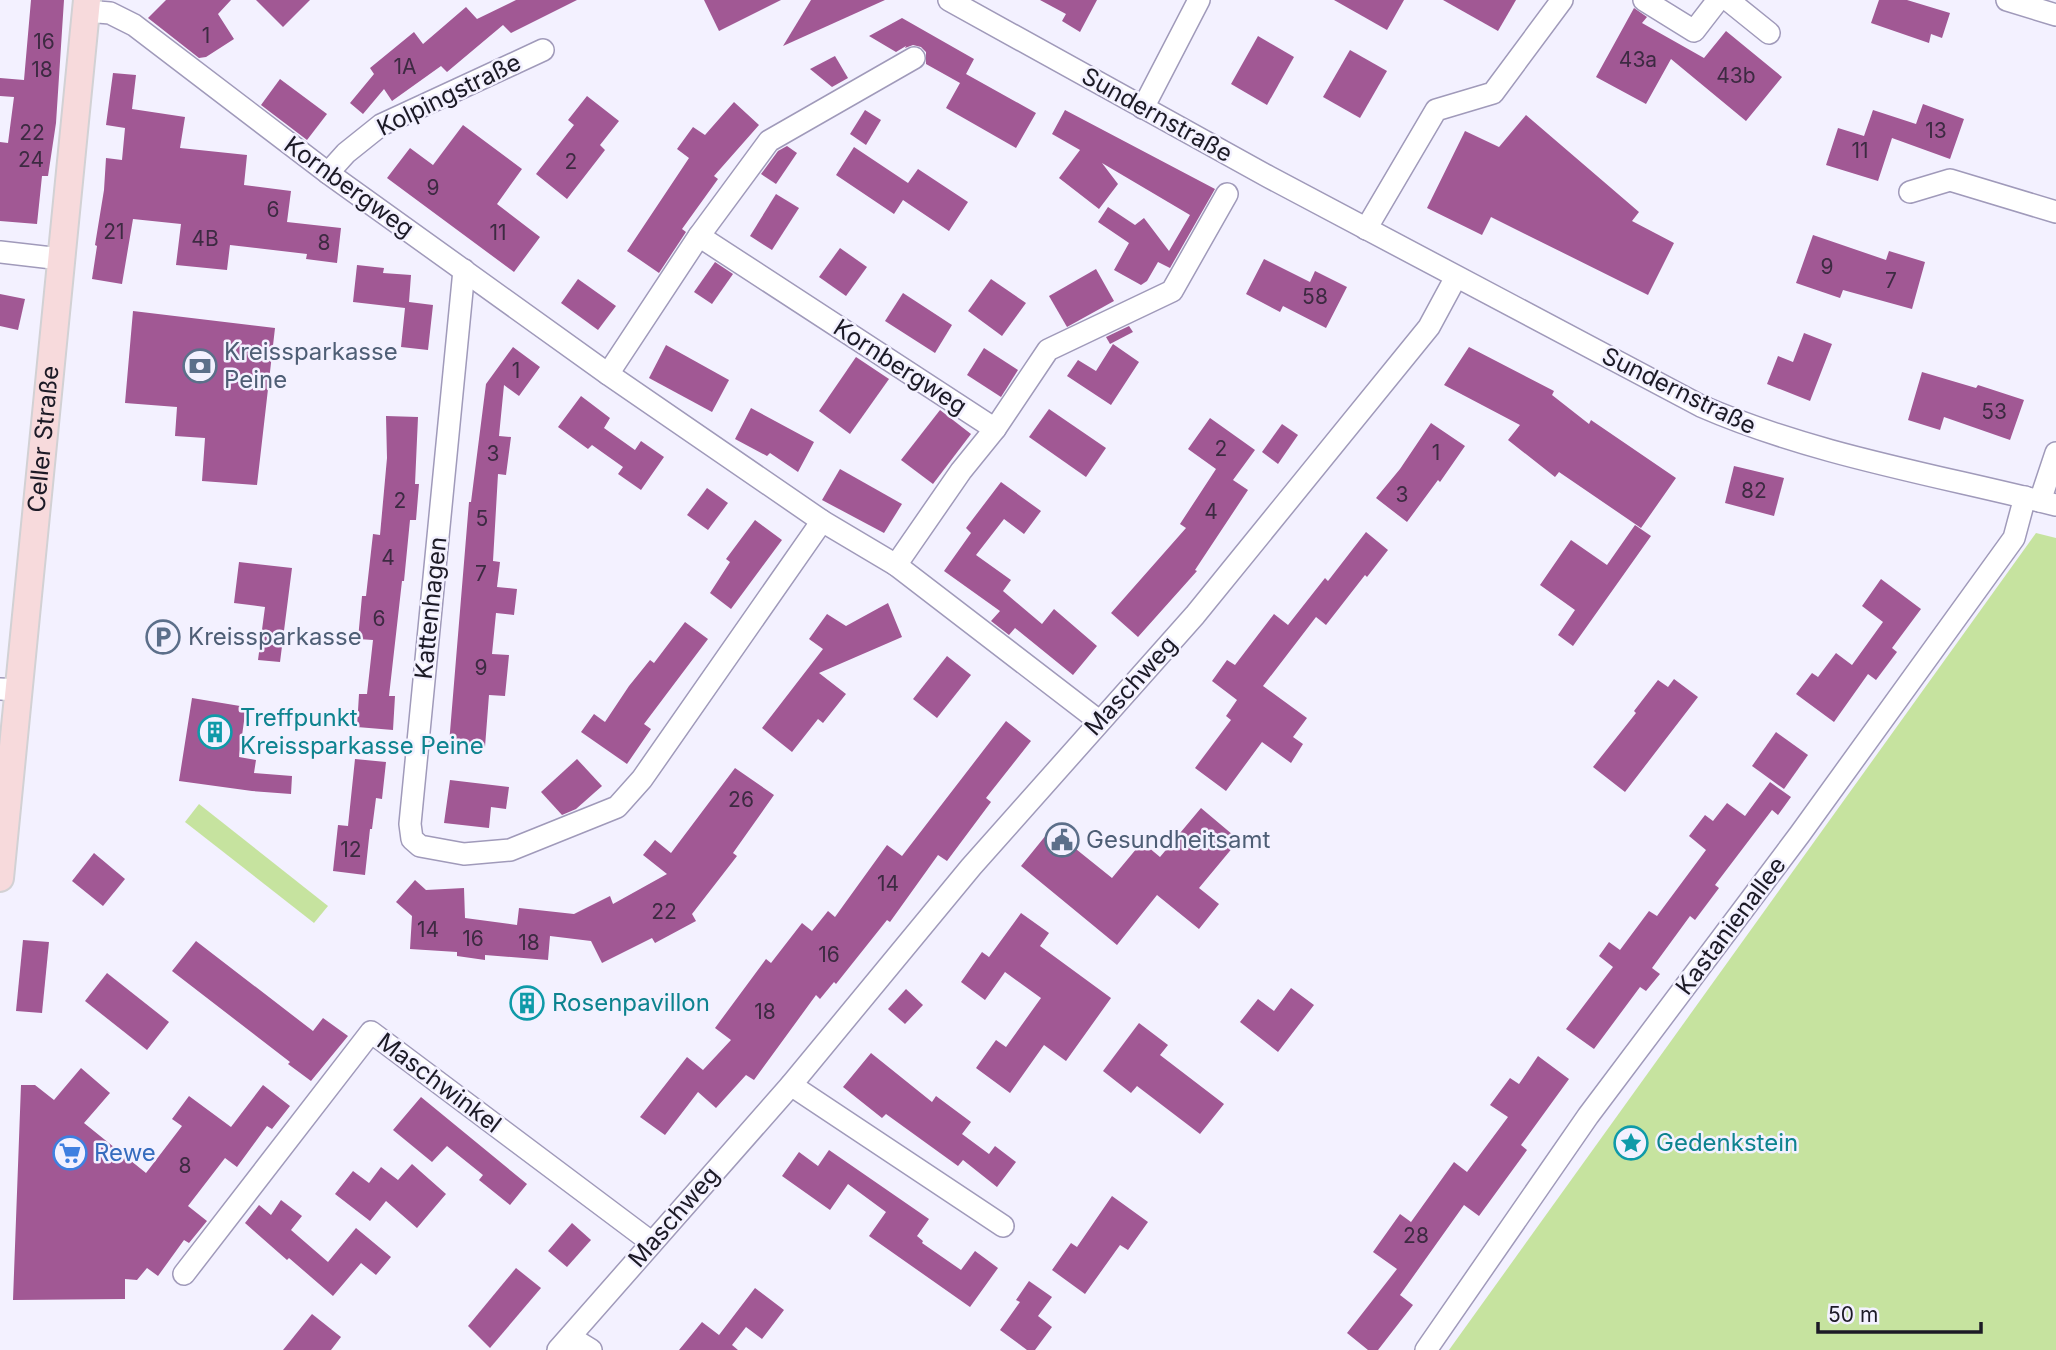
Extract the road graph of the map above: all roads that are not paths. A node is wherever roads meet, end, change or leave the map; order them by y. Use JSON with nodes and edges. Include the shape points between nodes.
{"nodes":[{"id":1,"x":949,"y":0,"type":"edge"},
{"id":2,"x":1199,"y":0,"type":"edge"},
{"id":3,"x":1562,"y":0,"type":"edge"},
{"id":4,"x":1644,"y":0,"type":"edge"},
{"id":5,"x":1718,"y":0,"type":"edge"},
{"id":6,"x":1728,"y":0,"type":"edge"},
{"id":7,"x":2007,"y":0,"type":"edge"},
{"id":8,"x":87,"y":5,"type":"edge"},
{"id":9,"x":2056,"y":15,"type":"edge"},
{"id":10,"x":1769,"y":33,"type":"dead end"},
{"id":11,"x":543,"y":50,"type":"dead end"},
{"id":12,"x":915,"y":58,"type":"dead end"},
{"id":13,"x":1143,"y":108,"type":"junction"},
{"id":14,"x":328,"y":173,"type":"junction"},
{"id":15,"x":1910,"y":192,"type":"dead end"},
{"id":16,"x":1227,"y":194,"type":"dead end"},
{"id":17,"x":2056,"y":212,"type":"edge"},
{"id":18,"x":1366,"y":229,"type":"junction"},
{"id":19,"x":699,"y":236,"type":"junction"},
{"id":20,"x":0,"y":252,"type":"edge"},
{"id":21,"x":61,"y":260,"type":"junction"},
{"id":22,"x":464,"y":270,"type":"junction"},
{"id":23,"x":1456,"y":277,"type":"junction"},
{"id":24,"x":608,"y":374,"type":"junction"},
{"id":25,"x":995,"y":429,"type":"junction"},
{"id":26,"x":2056,"y":453,"type":"edge"},
{"id":27,"x":2040,"y":501,"type":"edge"},
{"id":28,"x":822,"y":521,"type":"junction"},
{"id":29,"x":896,"y":565,"type":"junction"},
{"id":30,"x":9,"y":689,"type":"edge"},
{"id":31,"x":1099,"y":721,"type":"junction"},
{"id":32,"x":0,"y":878,"type":"edge"},
{"id":33,"x":791,"y":1085,"type":"junction"},
{"id":34,"x":1003,"y":1226,"type":"dead end"},
{"id":35,"x":651,"y":1242,"type":"junction"},
{"id":36,"x":184,"y":1274,"type":"dead end"},
{"id":37,"x":564,"y":1343,"type":"edge"},
{"id":38,"x":591,"y":1350,"type":"edge"},
{"id":39,"x":1426,"y":1350,"type":"edge"}],
"edges":[{"from":1,"to":13,"type":"street","name":"Sundernstraße"},
{"from":2,"to":13,"type":"street"},
{"from":3,"to":18,"type":"street","via":[[1493,93],[1436,110]]},
{"from":4,"to":5,"type":"street","via":[[1694,31]]},
{"from":6,"to":10,"type":"street"},
{"from":7,"to":9,"type":"street"},
{"from":8,"to":14,"type":"street","name":"Kornbergweg","via":[[134,25]]},
{"from":8,"to":21,"type":"main road","name":"Celler Straße"},
{"from":11,"to":14,"type":"street","name":"Kolpingstraße","via":[[381,125]]},
{"from":12,"to":19,"type":"street","via":[[769,141]]},
{"from":13,"to":18,"type":"street","name":"Sundernstraße"},
{"from":14,"to":22,"type":"street","name":"Kornbergweg"},
{"from":15,"to":17,"type":"street","via":[[1950,180]]},
{"from":16,"to":25,"type":"street","name":"Kornbergweg","via":[[1172,291],[1048,350]]},
{"from":18,"to":23,"type":"street","name":"Sundernstraße"},
{"from":19,"to":24,"type":"street"},
{"from":19,"to":25,"type":"street","name":"Kornbergweg"},
{"from":20,"to":21,"type":"street"},
{"from":21,"to":30,"type":"main road","name":"Celler Straße"},
{"from":22,"to":24,"type":"street","name":"Kornbergweg"},
{"from":22,"to":28,"type":"street","name":"Kattenhagen","via":[[410,824],[412,839],[420,846],[464,854],[510,849],[617,807],[642,779]]},
{"from":23,"to":27,"type":"street","name":"Sundernstraße","via":[[1739,423],[1812,446]]},
{"from":23,"to":31,"type":"street","name":"Maschweg","via":[[1429,327],[1195,615]]},
{"from":24,"to":28,"type":"street","name":"Kornbergweg"},
{"from":25,"to":29,"type":"street","name":"Kornbergweg"},
{"from":26,"to":27,"type":"street","name":"Kastanienallee"},
{"from":27,"to":39,"type":"street","name":"Kastanienallee","via":[[1800,834],[1588,1116]]},
{"from":28,"to":29,"type":"street","name":"Kornbergweg"},
{"from":29,"to":31,"type":"street","name":"Kornbergweg"},
{"from":30,"to":32,"type":"main road","name":"Celler Straße"},
{"from":31,"to":33,"type":"street","name":"Maschweg"},
{"from":33,"to":34,"type":"street"},
{"from":33,"to":35,"type":"street","name":"Maschweg"},
{"from":35,"to":36,"type":"street","name":"Maschwinkel","via":[[371,1032]]},
{"from":35,"to":37,"type":"street","name":"Maschweg"},
{"from":37,"to":38,"type":"street"}]}
